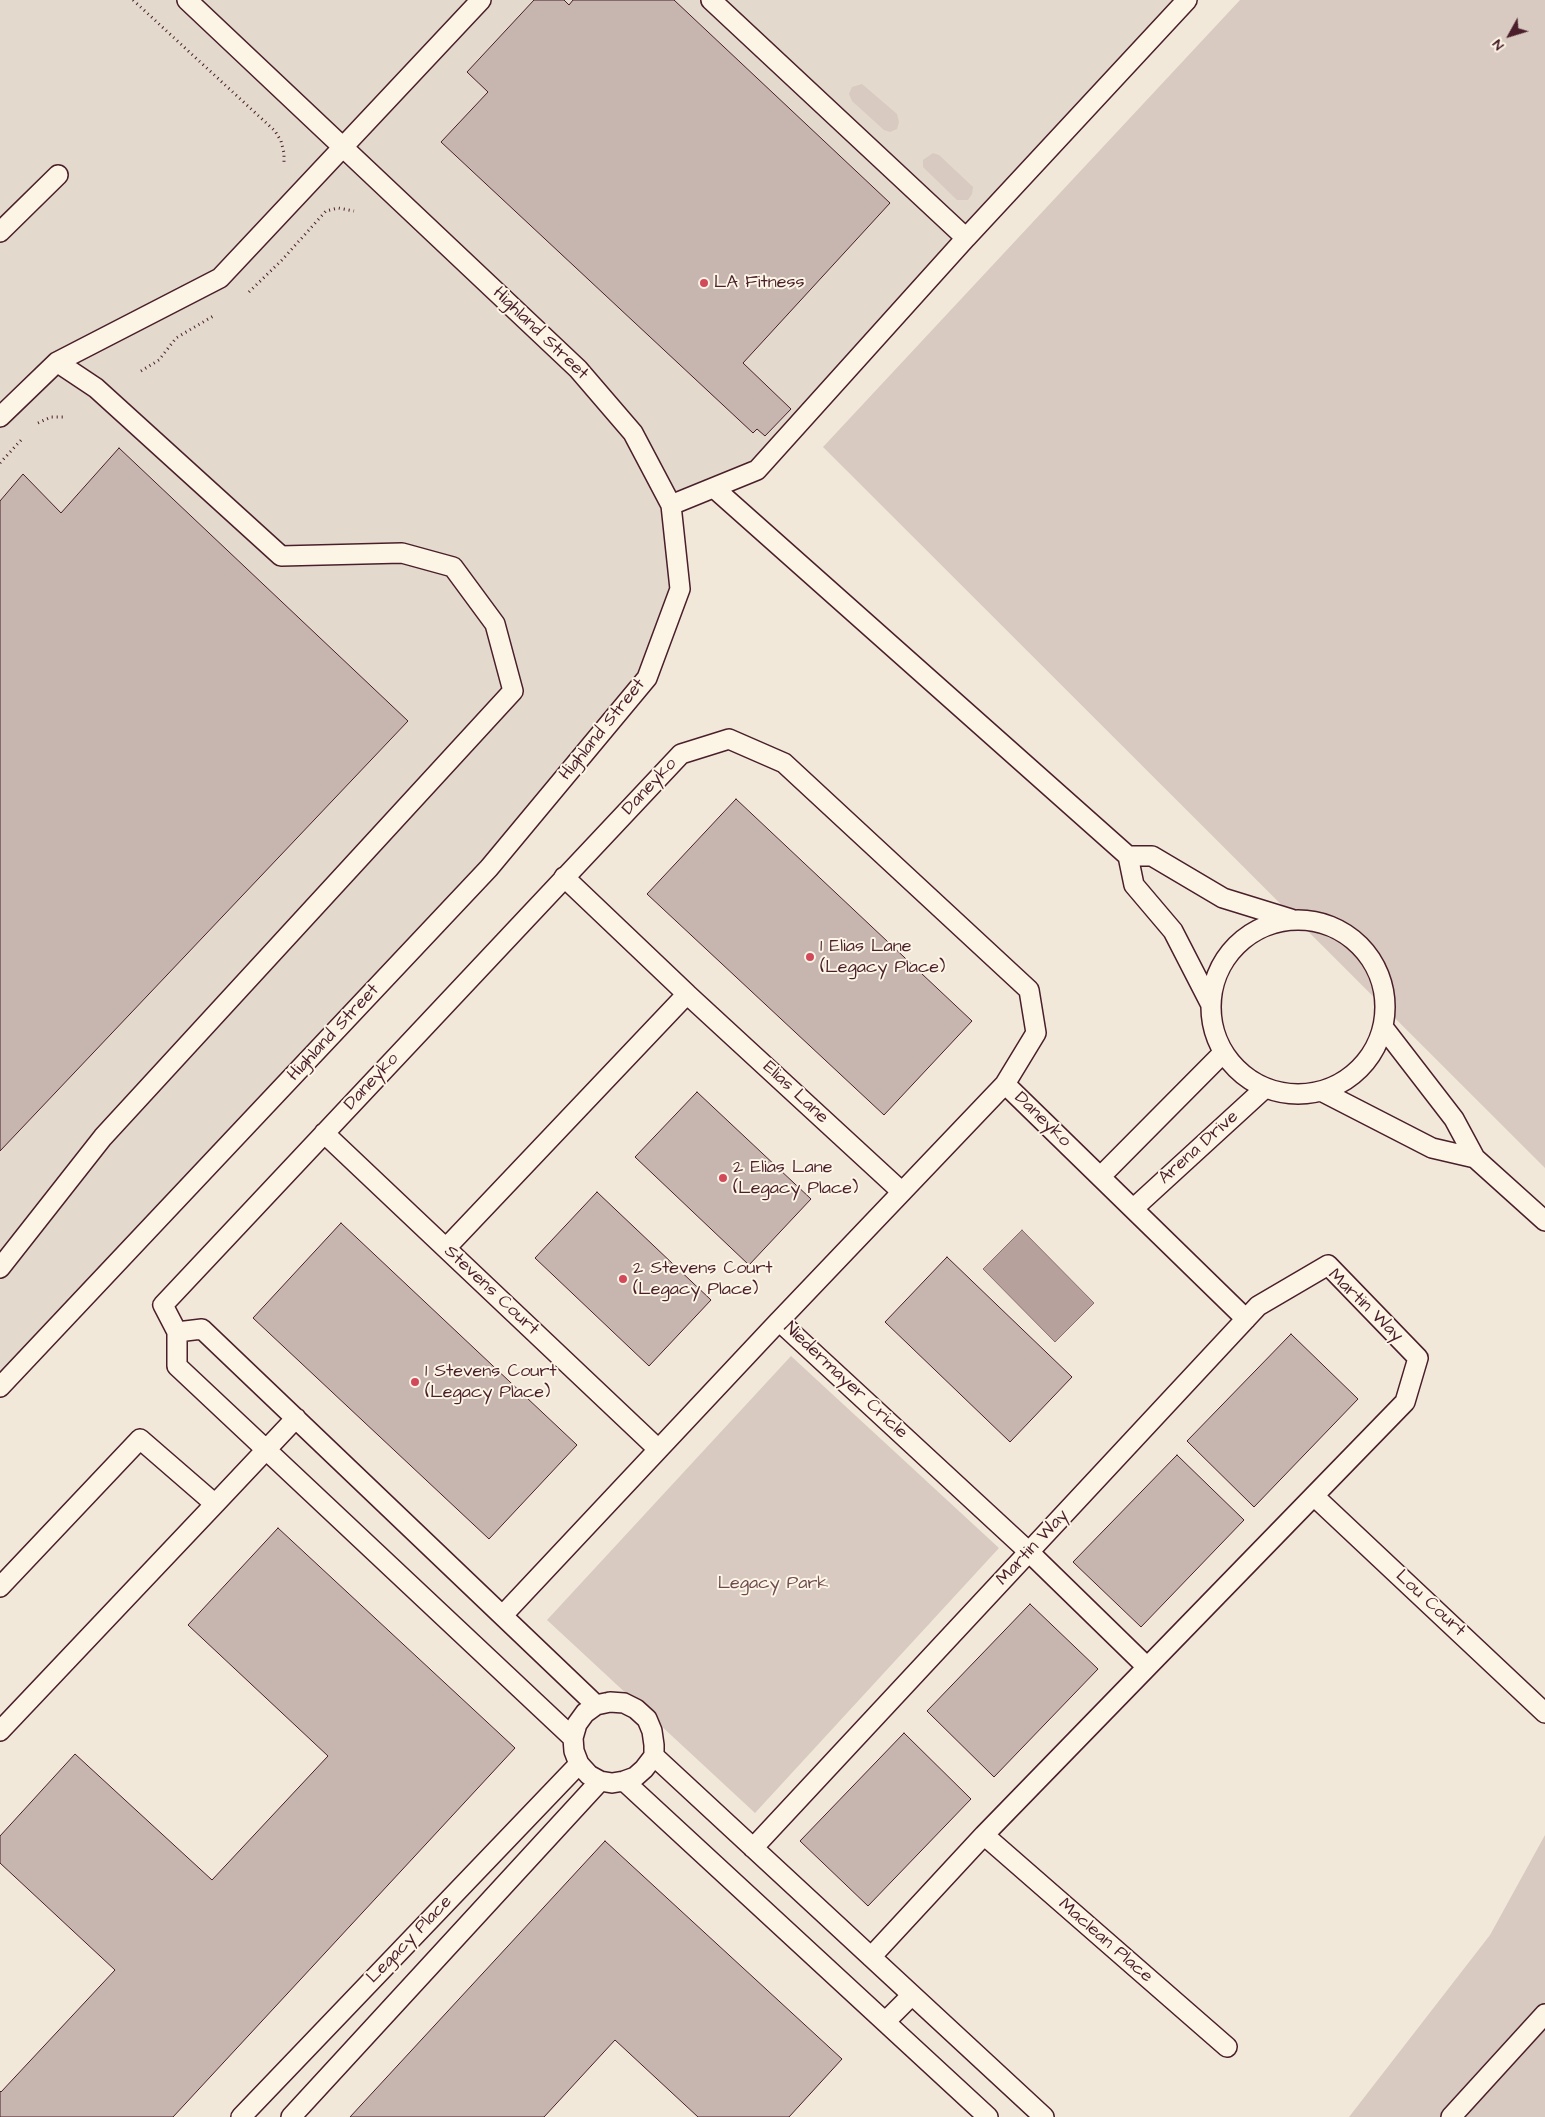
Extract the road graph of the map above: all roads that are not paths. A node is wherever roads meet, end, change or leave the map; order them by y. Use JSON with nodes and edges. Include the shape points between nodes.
{"nodes":[{"id":1,"x":187,"y":0,"type":"edge"},
{"id":2,"x":481,"y":0,"type":"edge"},
{"id":3,"x":711,"y":0,"type":"edge"},
{"id":4,"x":1186,"y":0,"type":"edge"},
{"id":5,"x":343,"y":146,"type":"junction"},
{"id":6,"x":58,"y":174,"type":"dead end"},
{"id":7,"x":0,"y":232,"type":"edge"},
{"id":8,"x":966,"y":238,"type":"junction"},
{"id":9,"x":57,"y":362,"type":"junction"},
{"id":10,"x":0,"y":417,"type":"edge"},
{"id":11,"x":714,"y":488,"type":"junction"},
{"id":12,"x":671,"y":505,"type":"junction"},
{"id":13,"x":1128,"y":856,"type":"junction"},
{"id":14,"x":564,"y":878,"type":"junction"},
{"id":15,"x":1292,"y":919,"type":"junction"},
{"id":16,"x":687,"y":994,"type":"junction"},
{"id":17,"x":1210,"y":1004,"type":"junction"},
{"id":18,"x":1384,"y":1027,"type":"junction"},
{"id":19,"x":1223,"y":1053,"type":"junction"},
{"id":20,"x":1005,"y":1084,"type":"junction"},
{"id":21,"x":1264,"y":1088,"type":"junction"},
{"id":22,"x":1323,"y":1092,"type":"junction"},
{"id":23,"x":324,"y":1133,"type":"junction"},
{"id":24,"x":1475,"y":1158,"type":"junction"},
{"id":25,"x":1101,"y":1176,"type":"junction"},
{"id":26,"x":902,"y":1192,"type":"junction"},
{"id":27,"x":1134,"y":1208,"type":"junction"},
{"id":28,"x":1545,"y":1221,"type":"edge"},
{"id":29,"x":446,"y":1248,"type":"junction"},
{"id":30,"x":0,"y":1268,"type":"edge"},
{"id":31,"x":1246,"y":1319,"type":"junction"},
{"id":32,"x":779,"y":1320,"type":"junction"},
{"id":33,"x":177,"y":1332,"type":"junction"},
{"id":34,"x":0,"y":1386,"type":"edge"},
{"id":35,"x":296,"y":1418,"type":"junction"},
{"id":36,"x":658,"y":1449,"type":"junction"},
{"id":37,"x":267,"y":1450,"type":"junction"},
{"id":38,"x":1314,"y":1496,"type":"junction"},
{"id":39,"x":215,"y":1504,"type":"junction"},
{"id":40,"x":1029,"y":1552,"type":"junction"},
{"id":41,"x":0,"y":1587,"type":"edge"},
{"id":42,"x":503,"y":1616,"type":"junction"},
{"id":43,"x":1147,"y":1667,"type":"junction"},
{"id":44,"x":596,"y":1705,"type":"junction"},
{"id":45,"x":1545,"y":1713,"type":"edge"},
{"id":46,"x":0,"y":1731,"type":"edge"},
{"id":47,"x":573,"y":1738,"type":"junction"},
{"id":48,"x":654,"y":1756,"type":"junction"},
{"id":49,"x":579,"y":1764,"type":"junction"},
{"id":50,"x":600,"y":1781,"type":"junction"},
{"id":51,"x":624,"y":1782,"type":"junction"},
{"id":52,"x":984,"y":1835,"type":"junction"},
{"id":53,"x":753,"y":1848,"type":"junction"},
{"id":54,"x":871,"y":1957,"type":"junction"},
{"id":55,"x":912,"y":1995,"type":"junction"},
{"id":56,"x":1545,"y":2014,"type":"edge"},
{"id":57,"x":885,"y":2022,"type":"junction"},
{"id":58,"x":1227,"y":2047,"type":"dead end"},
{"id":59,"x":241,"y":2117,"type":"edge"},
{"id":60,"x":291,"y":2117,"type":"edge"},
{"id":61,"x":988,"y":2117,"type":"edge"},
{"id":62,"x":1044,"y":2117,"type":"edge"},
{"id":63,"x":1451,"y":2117,"type":"edge"}],
"edges":[{"from":1,"to":5,"type":"lane","name":"Highland Street"},
{"from":2,"to":5,"type":"lane"},
{"from":3,"to":8,"type":"lane"},
{"from":4,"to":8,"type":"lane"},
{"from":5,"to":9,"type":"lane","via":[[220,278]]},
{"from":5,"to":12,"type":"lane","name":"Highland Street","via":[[578,369],[633,434]]},
{"from":6,"to":7,"type":"lane"},
{"from":8,"to":11,"type":"lane","via":[[757,470]]},
{"from":9,"to":10,"type":"lane"},
{"from":9,"to":30,"type":"lane","via":[[96,388],[281,556],[402,553],[453,567],[495,624],[513,691],[103,1137]]},
{"from":11,"to":12,"type":"lane"},
{"from":11,"to":13,"type":"lane"},
{"from":12,"to":34,"type":"lane","name":"Highland Street","via":[[680,589],[647,678],[489,868]]},
{"from":13,"to":15,"type":"lane","via":[[1152,856],[1223,898]]},
{"from":13,"to":17,"type":"lane","via":[[1134,885],[1173,931]]},
{"from":14,"to":16,"type":"lane","name":"Elias Lane"},
{"from":14,"to":20,"type":"lane","name":"Daneyko","via":[[681,754],[729,739],[784,763],[1029,990],[1036,1033]]},
{"from":14,"to":23,"type":"lane","name":"Daneyko"},
{"from":15,"to":17,"type":"lane","via":[[1266,924],[1244,937],[1226,955],[1214,978]]},
{"from":15,"to":18,"type":"lane","via":[[1319,922],[1344,932],[1365,950],[1379,974],[1386,1000]]},
{"from":16,"to":26,"type":"lane","name":"Elias Lane"},
{"from":16,"to":29,"type":"lane"},
{"from":17,"to":19,"type":"lane","via":[[1212,1029]]},
{"from":18,"to":22,"type":"lane","via":[[1362,1068]]},
{"from":18,"to":24,"type":"lane","via":[[1454,1119]]},
{"from":19,"to":21,"type":"lane","via":[[1241,1074]]},
{"from":19,"to":25,"type":"lane"},
{"from":20,"to":25,"type":"lane","name":"Daneyko"},
{"from":20,"to":26,"type":"lane","name":"Niedermayer Cricle"},
{"from":21,"to":22,"type":"lane","via":[[1293,1095]]},
{"from":21,"to":27,"type":"lane","name":"Arena Drive"},
{"from":22,"to":24,"type":"lane","via":[[1432,1148]]},
{"from":23,"to":29,"type":"lane","name":"Stevens Court"},
{"from":23,"to":33,"type":"lane","name":"Daneyko","via":[[162,1305]]},
{"from":24,"to":28,"type":"lane"},
{"from":25,"to":27,"type":"lane","name":"Daneyko"},
{"from":26,"to":32,"type":"lane","name":"Niedermayer Cricle"},
{"from":27,"to":31,"type":"lane","name":"Daneyko"},
{"from":29,"to":36,"type":"lane","name":"Stevens Court"},
{"from":31,"to":38,"type":"lane","name":"Martin Way","via":[[1258,1306],[1328,1265],[1418,1358],[1405,1402]]},
{"from":31,"to":40,"type":"lane","name":"Martin Way"},
{"from":32,"to":36,"type":"lane"},
{"from":32,"to":40,"type":"lane","name":"Niedermayer Cricle"},
{"from":33,"to":35,"type":"lane","via":[[202,1330]]},
{"from":33,"to":37,"type":"lane","via":[[177,1366]]},
{"from":35,"to":37,"type":"lane"},
{"from":35,"to":42,"type":"lane"},
{"from":36,"to":42,"type":"lane"},
{"from":37,"to":39,"type":"lane"},
{"from":37,"to":47,"type":"lane"},
{"from":38,"to":43,"type":"lane","name":"Martin Way"},
{"from":38,"to":45,"type":"lane","name":"Lou Court"},
{"from":39,"to":41,"type":"lane","via":[[140,1439]]},
{"from":39,"to":46,"type":"lane"},
{"from":40,"to":43,"type":"lane","name":"Niedermayer Cricle"},
{"from":40,"to":53,"type":"lane","name":"Martin Way"},
{"from":42,"to":44,"type":"lane"},
{"from":43,"to":52,"type":"lane","name":"Martin Way"},
{"from":44,"to":47,"type":"lane","via":[[577,1724]]},
{"from":44,"to":48,"type":"lane","via":[[617,1702],[636,1709],[647,1719],[652,1732]]},
{"from":47,"to":49,"type":"lane"},
{"from":48,"to":51,"type":"lane","via":[[635,1777]]},
{"from":48,"to":53,"type":"lane"},
{"from":49,"to":50,"type":"lane"},
{"from":49,"to":59,"type":"lane","name":"Legacy Place"},
{"from":50,"to":51,"type":"lane"},
{"from":50,"to":60,"type":"lane","name":"Legacy Place"},
{"from":51,"to":57,"type":"lane"},
{"from":52,"to":54,"type":"lane","name":"Martin Way"},
{"from":52,"to":58,"type":"lane","name":"Maclean Place"},
{"from":53,"to":54,"type":"lane"},
{"from":54,"to":55,"type":"lane"},
{"from":55,"to":57,"type":"lane"},
{"from":55,"to":62,"type":"lane"},
{"from":56,"to":63,"type":"lane"},
{"from":57,"to":61,"type":"lane"}]}
